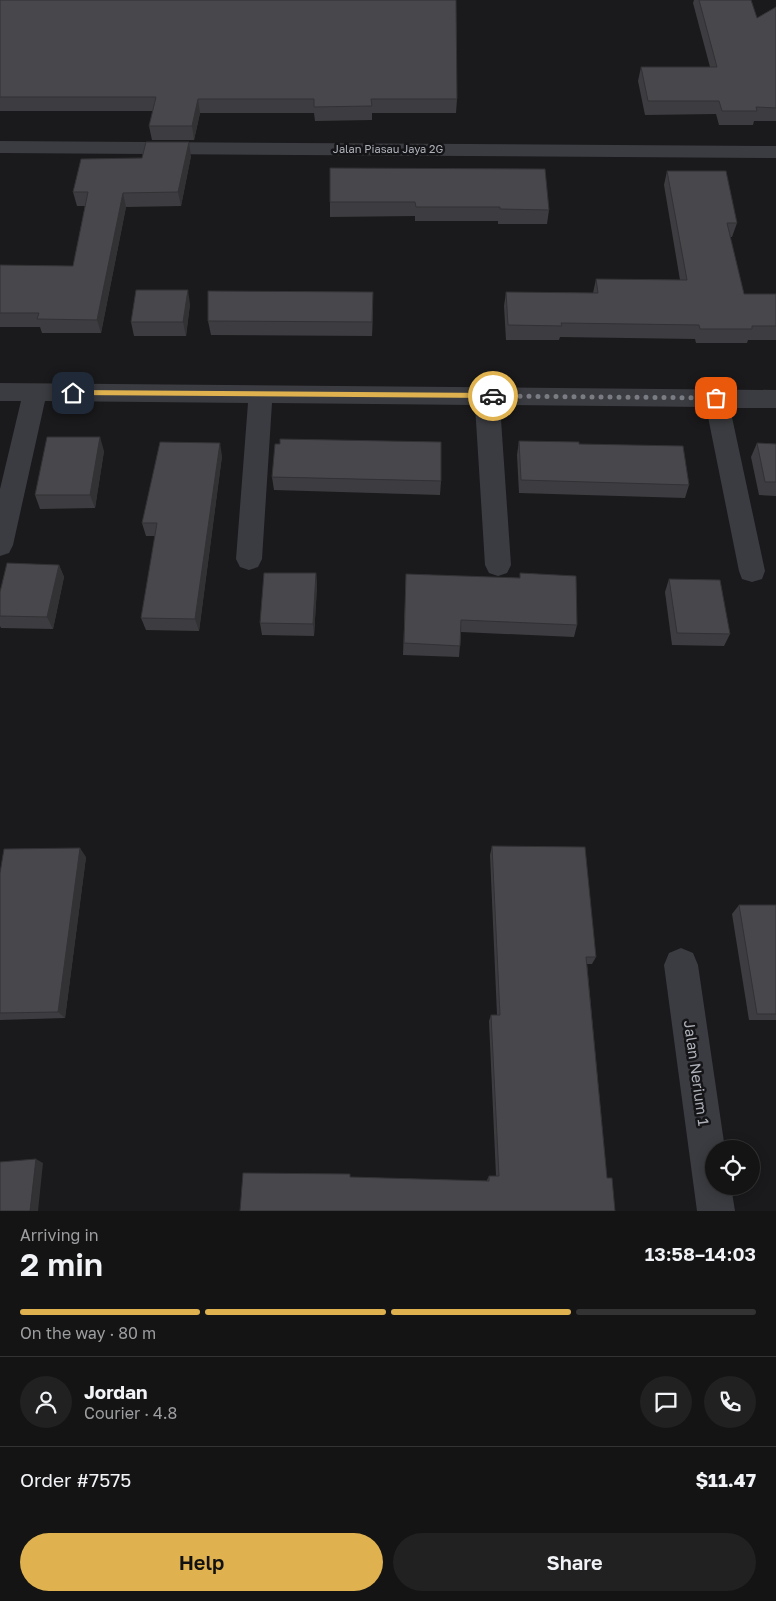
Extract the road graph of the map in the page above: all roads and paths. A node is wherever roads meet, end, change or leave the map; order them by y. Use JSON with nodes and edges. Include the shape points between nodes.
{"nodes":[{"id":1,"x":0,"y":147,"type":"edge"},
{"id":2,"x":776,"y":152,"type":"edge"},
{"id":3,"x":0,"y":392,"type":"edge"},
{"id":4,"x":35,"y":392,"type":"junction"},
{"id":5,"x":261,"y":394,"type":"junction"},
{"id":6,"x":487,"y":396,"type":"junction"},
{"id":7,"x":716,"y":398,"type":"junction"},
{"id":8,"x":776,"y":399,"type":"edge"},
{"id":9,"x":0,"y":545,"type":"edge"},
{"id":10,"x":249,"y":559,"type":"dead end"},
{"id":11,"x":498,"y":565,"type":"dead end"},
{"id":12,"x":752,"y":571,"type":"dead end"},
{"id":13,"x":681,"y":965,"type":"dead end"},
{"id":14,"x":716,"y":1211,"type":"edge"}],
"edges":[{"from":1,"to":2,"type":"street","name":"Jalan Piasau Jaya 2G"},
{"from":3,"to":4,"type":"street"},
{"from":4,"to":5,"type":"street"},
{"from":4,"to":9,"type":"street"},
{"from":5,"to":6,"type":"street"},
{"from":5,"to":10,"type":"street"},
{"from":6,"to":7,"type":"street"},
{"from":6,"to":11,"type":"street"},
{"from":7,"to":8,"type":"street"},
{"from":7,"to":12,"type":"street"},
{"from":13,"to":14,"type":"street","name":"Jalan Nerium 1"}]}
